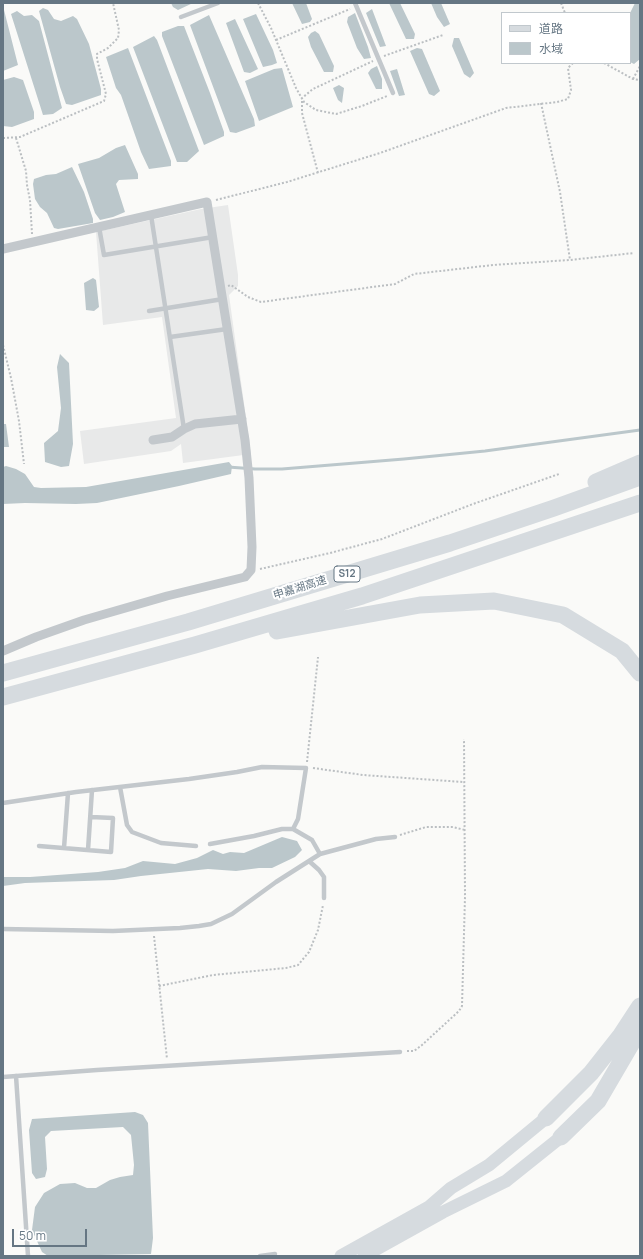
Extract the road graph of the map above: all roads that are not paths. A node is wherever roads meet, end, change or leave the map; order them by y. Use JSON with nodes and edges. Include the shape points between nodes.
{"nodes":[{"id":1,"x":218,"y":3,"type":"edge"},
{"id":2,"x":356,"y":5,"type":"edge"},
{"id":3,"x":181,"y":17,"type":"dead end"},
{"id":4,"x":393,"y":94,"type":"road end"},
{"id":5,"x":151,"y":215,"type":"junction"},
{"id":6,"x":99,"y":227,"type":"junction"},
{"id":7,"x":213,"y":237,"type":"junction"},
{"id":8,"x":156,"y":246,"type":"junction"},
{"id":9,"x":3,"y":249,"type":"edge"},
{"id":10,"x":223,"y":299,"type":"junction"},
{"id":11,"x":165,"y":308,"type":"junction"},
{"id":12,"x":149,"y":311,"type":"dead end"},
{"id":13,"x":228,"y":329,"type":"junction"},
{"id":14,"x":170,"y":337,"type":"junction"},
{"id":15,"x":242,"y":419,"type":"junction"},
{"id":16,"x":184,"y":429,"type":"junction"},
{"id":17,"x":153,"y":440,"type":"dead end"},
{"id":18,"x":640,"y":464,"type":"edge"},
{"id":19,"x":640,"y":478,"type":"edge"},
{"id":20,"x":640,"y":503,"type":"edge"},
{"id":21,"x":450,"y":542,"type":"junction"},
{"id":22,"x":194,"y":645,"type":"junction"},
{"id":23,"x":3,"y":651,"type":"edge"},
{"id":24,"x":3,"y":673,"type":"edge"},
{"id":25,"x":640,"y":673,"type":"edge"},
{"id":26,"x":3,"y":697,"type":"edge"},
{"id":27,"x":120,"y":787,"type":"junction"},
{"id":28,"x":92,"y":790,"type":"junction"},
{"id":29,"x":68,"y":793,"type":"junction"},
{"id":30,"x":3,"y":803,"type":"edge"},
{"id":31,"x":90,"y":817,"type":"junction"},
{"id":32,"x":293,"y":829,"type":"junction"},
{"id":33,"x":395,"y":837,"type":"road end"},
{"id":34,"x":210,"y":844,"type":"dead end"},
{"id":35,"x":39,"y":846,"type":"dead end"},
{"id":36,"x":196,"y":846,"type":"dead end"},
{"id":37,"x":64,"y":848,"type":"junction"},
{"id":38,"x":88,"y":850,"type":"junction"},
{"id":39,"x":320,"y":854,"type":"junction"},
{"id":40,"x":309,"y":861,"type":"junction"},
{"id":41,"x":324,"y":898,"type":"road end"},
{"id":42,"x":3,"y":929,"type":"edge"},
{"id":43,"x":640,"y":1006,"type":"edge"},
{"id":44,"x":640,"y":1029,"type":"edge"},
{"id":45,"x":400,"y":1052,"type":"road end"},
{"id":46,"x":16,"y":1076,"type":"junction"},
{"id":47,"x":3,"y":1077,"type":"edge"},
{"id":48,"x":546,"y":1118,"type":"joint"},
{"id":49,"x":561,"y":1137,"type":"joint"},
{"id":50,"x":276,"y":1254,"type":"dead end"},
{"id":51,"x":28,"y":1256,"type":"edge"},
{"id":52,"x":260,"y":1256,"type":"edge"},
{"id":53,"x":341,"y":1256,"type":"edge"},
{"id":54,"x":364,"y":1256,"type":"edge"}],
"edges":[{"from":1,"to":3,"type":"lane"},
{"from":2,"to":4,"type":"lane"},
{"from":5,"to":6,"type":"street"},
{"from":5,"to":7,"type":"street","via":[[207,202]]},
{"from":5,"to":8,"type":"lane"},
{"from":6,"to":8,"type":"lane","via":[[104,254]]},
{"from":6,"to":9,"type":"street"},
{"from":7,"to":8,"type":"lane"},
{"from":7,"to":10,"type":"street"},
{"from":8,"to":11,"type":"lane"},
{"from":10,"to":11,"type":"lane"},
{"from":10,"to":13,"type":"street"},
{"from":11,"to":12,"type":"lane"},
{"from":11,"to":14,"type":"lane"},
{"from":13,"to":14,"type":"lane"},
{"from":13,"to":15,"type":"street"},
{"from":14,"to":16,"type":"lane"},
{"from":15,"to":16,"type":"street","via":[[195,424]]},
{"from":15,"to":23,"type":"street","via":[[248,465],[252,547],[251,570],[245,577],[84,620],[36,636]]},
{"from":16,"to":17,"type":"street","via":[[172,437]]},
{"from":18,"to":21,"type":"highway"},
{"from":19,"to":21,"type":"highway","name":"申嘉湖高速","number":"S12"},
{"from":20,"to":22,"type":"highway","number":"S12","via":[[362,596]]},
{"from":21,"to":24,"type":"highway","name":"申嘉湖高速","number":"S12","via":[[188,622]]},
{"from":22,"to":25,"type":"highway","via":[[420,605],[494,601],[563,615],[622,652]]},
{"from":22,"to":26,"type":"highway","number":"S12"},
{"from":27,"to":28,"type":"lane"},
{"from":27,"to":32,"type":"lane","via":[[262,767],[306,768],[298,818]]},
{"from":27,"to":36,"type":"lane","via":[[126,825],[132,832],[161,843]]},
{"from":28,"to":29,"type":"lane"},
{"from":28,"to":31,"type":"lane"},
{"from":29,"to":30,"type":"lane"},
{"from":29,"to":37,"type":"lane"},
{"from":31,"to":38,"type":"lane"},
{"from":31,"to":38,"type":"lane","via":[[113,818],[111,852]]},
{"from":32,"to":34,"type":"lane","via":[[282,828],[247,838]]},
{"from":32,"to":39,"type":"lane","via":[[312,840]]},
{"from":33,"to":39,"type":"lane"},
{"from":35,"to":37,"type":"lane"},
{"from":37,"to":38,"type":"lane"},
{"from":39,"to":40,"type":"lane"},
{"from":40,"to":41,"type":"lane","via":[[324,876]]},
{"from":40,"to":42,"type":"lane","via":[[232,914],[211,924],[113,931]]},
{"from":43,"to":48,"type":"highway","via":[[591,1073]]},
{"from":44,"to":49,"type":"highway","via":[[598,1101]]},
{"from":45,"to":46,"type":"lane"},
{"from":46,"to":47,"type":"lane"},
{"from":46,"to":51,"type":"lane"},
{"from":48,"to":53,"type":"main road","via":[[489,1165],[451,1188],[429,1207]]},
{"from":49,"to":54,"type":"main road","via":[[506,1181],[443,1212]]},
{"from":50,"to":52,"type":"lane"}]}
